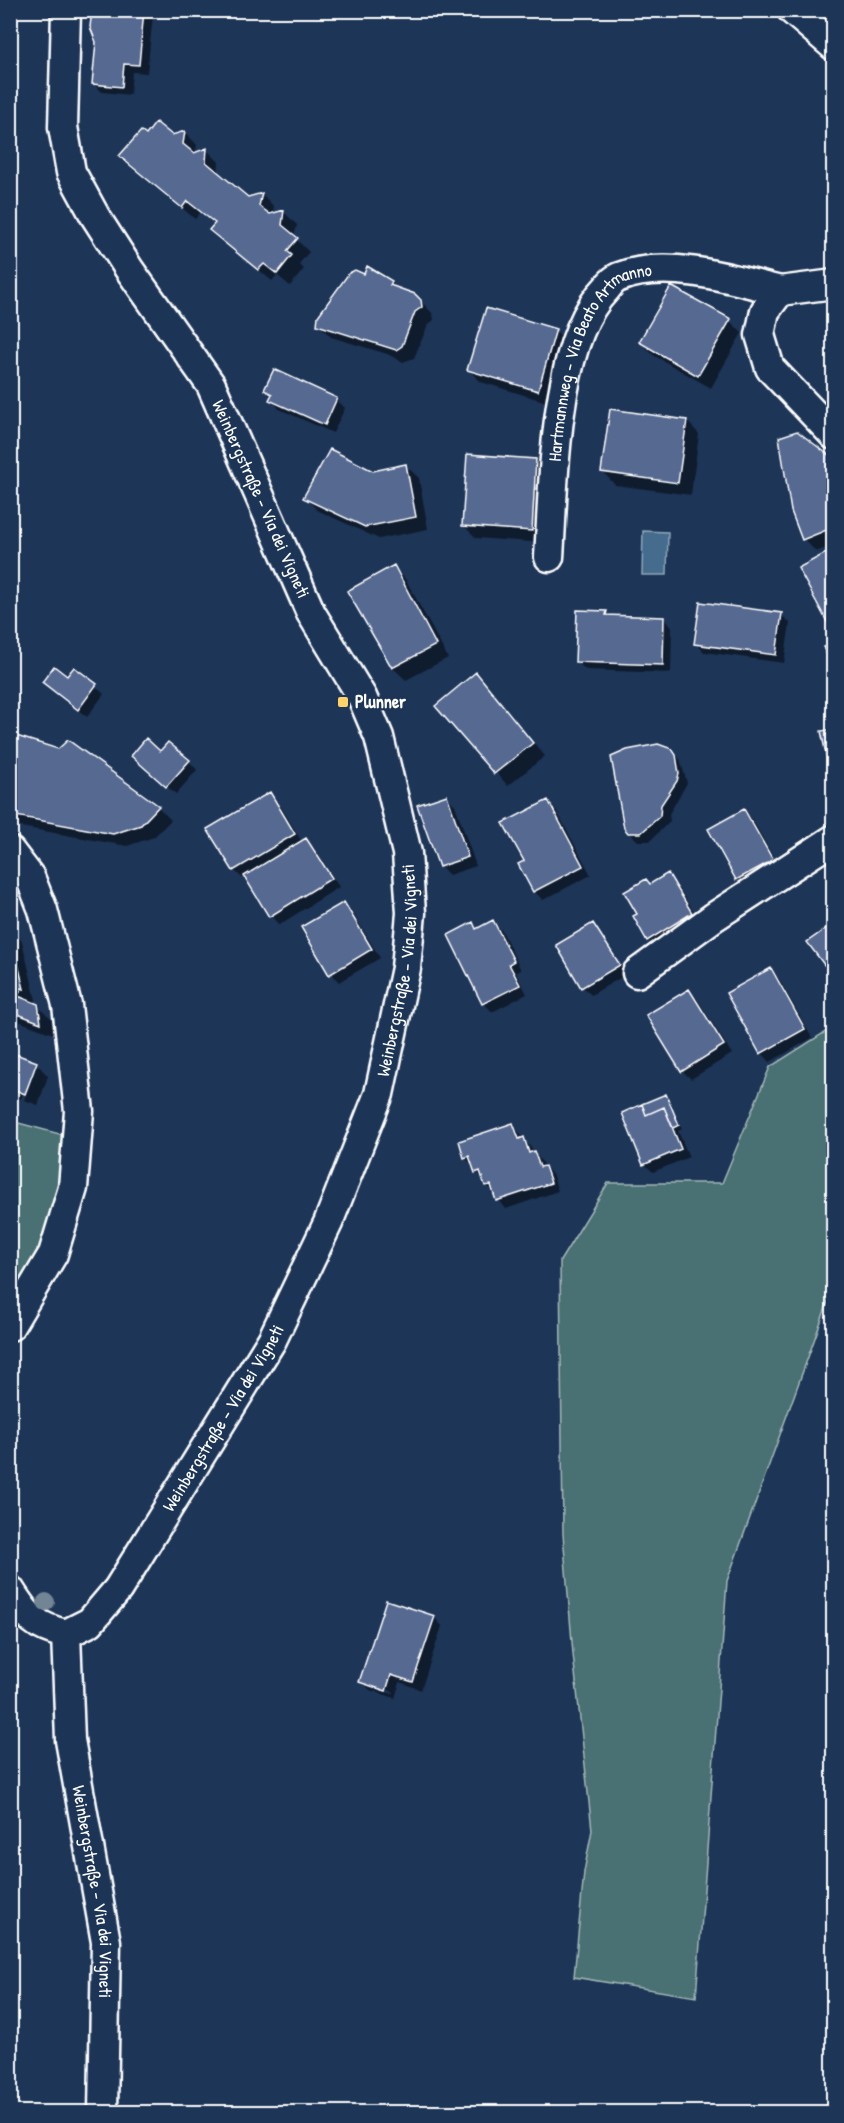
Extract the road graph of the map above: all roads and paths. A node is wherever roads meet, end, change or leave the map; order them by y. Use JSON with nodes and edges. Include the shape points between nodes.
{"nodes":[{"id":1,"x":66,"y":10,"type":"edge"},
{"id":2,"x":792,"y":10,"type":"edge"},
{"id":3,"x":834,"y":46,"type":"edge"},
{"id":4,"x":834,"y":284,"type":"edge"},
{"id":5,"x":780,"y":291,"type":"junction"},
{"id":6,"x":834,"y":435,"type":"edge"},
{"id":7,"x":549,"y":557,"type":"dead end"},
{"id":8,"x":834,"y":839,"type":"edge"},
{"id":9,"x":10,"y":851,"type":"edge"},
{"id":10,"x":638,"y":973,"type":"dead end"},
{"id":11,"x":10,"y":1326,"type":"edge"},
{"id":12,"x":10,"y":1590,"type":"edge"},
{"id":13,"x":66,"y":1634,"type":"junction"},
{"id":14,"x":103,"y":2112,"type":"edge"}],
"edges":[{"from":1,"to":13,"type":"street","name":"Weinbergstraße - Via dei Vigneti","via":[[63,127],[71,172],[94,216],[211,385],[311,614],[362,697],[379,737],[407,853],[411,913],[406,968],[379,1094],[328,1223],[272,1340],[118,1589],[90,1622]]},
{"from":2,"to":3,"type":"street"},
{"from":4,"to":5,"type":"street"},
{"from":5,"to":6,"type":"street","via":[[765,311],[760,335],[770,368]]},
{"from":5,"to":7,"type":"street","name":"Hartmannweg - Via Beato Artmanno","via":[[704,271],[644,271],[617,278],[594,300],[572,353],[558,432]]},
{"from":8,"to":10,"type":"street","via":[[714,916]]},
{"from":9,"to":11,"type":"street","via":[[30,877],[43,910],[67,1005],[79,1111],[73,1188],[53,1254]]},
{"from":12,"to":13,"type":"street","via":[[24,1613],[44,1629]]},
{"from":13,"to":14,"type":"street","name":"Weinbergstraße - Via dei Vigneti","via":[[70,1740],[106,1942]]}]}
